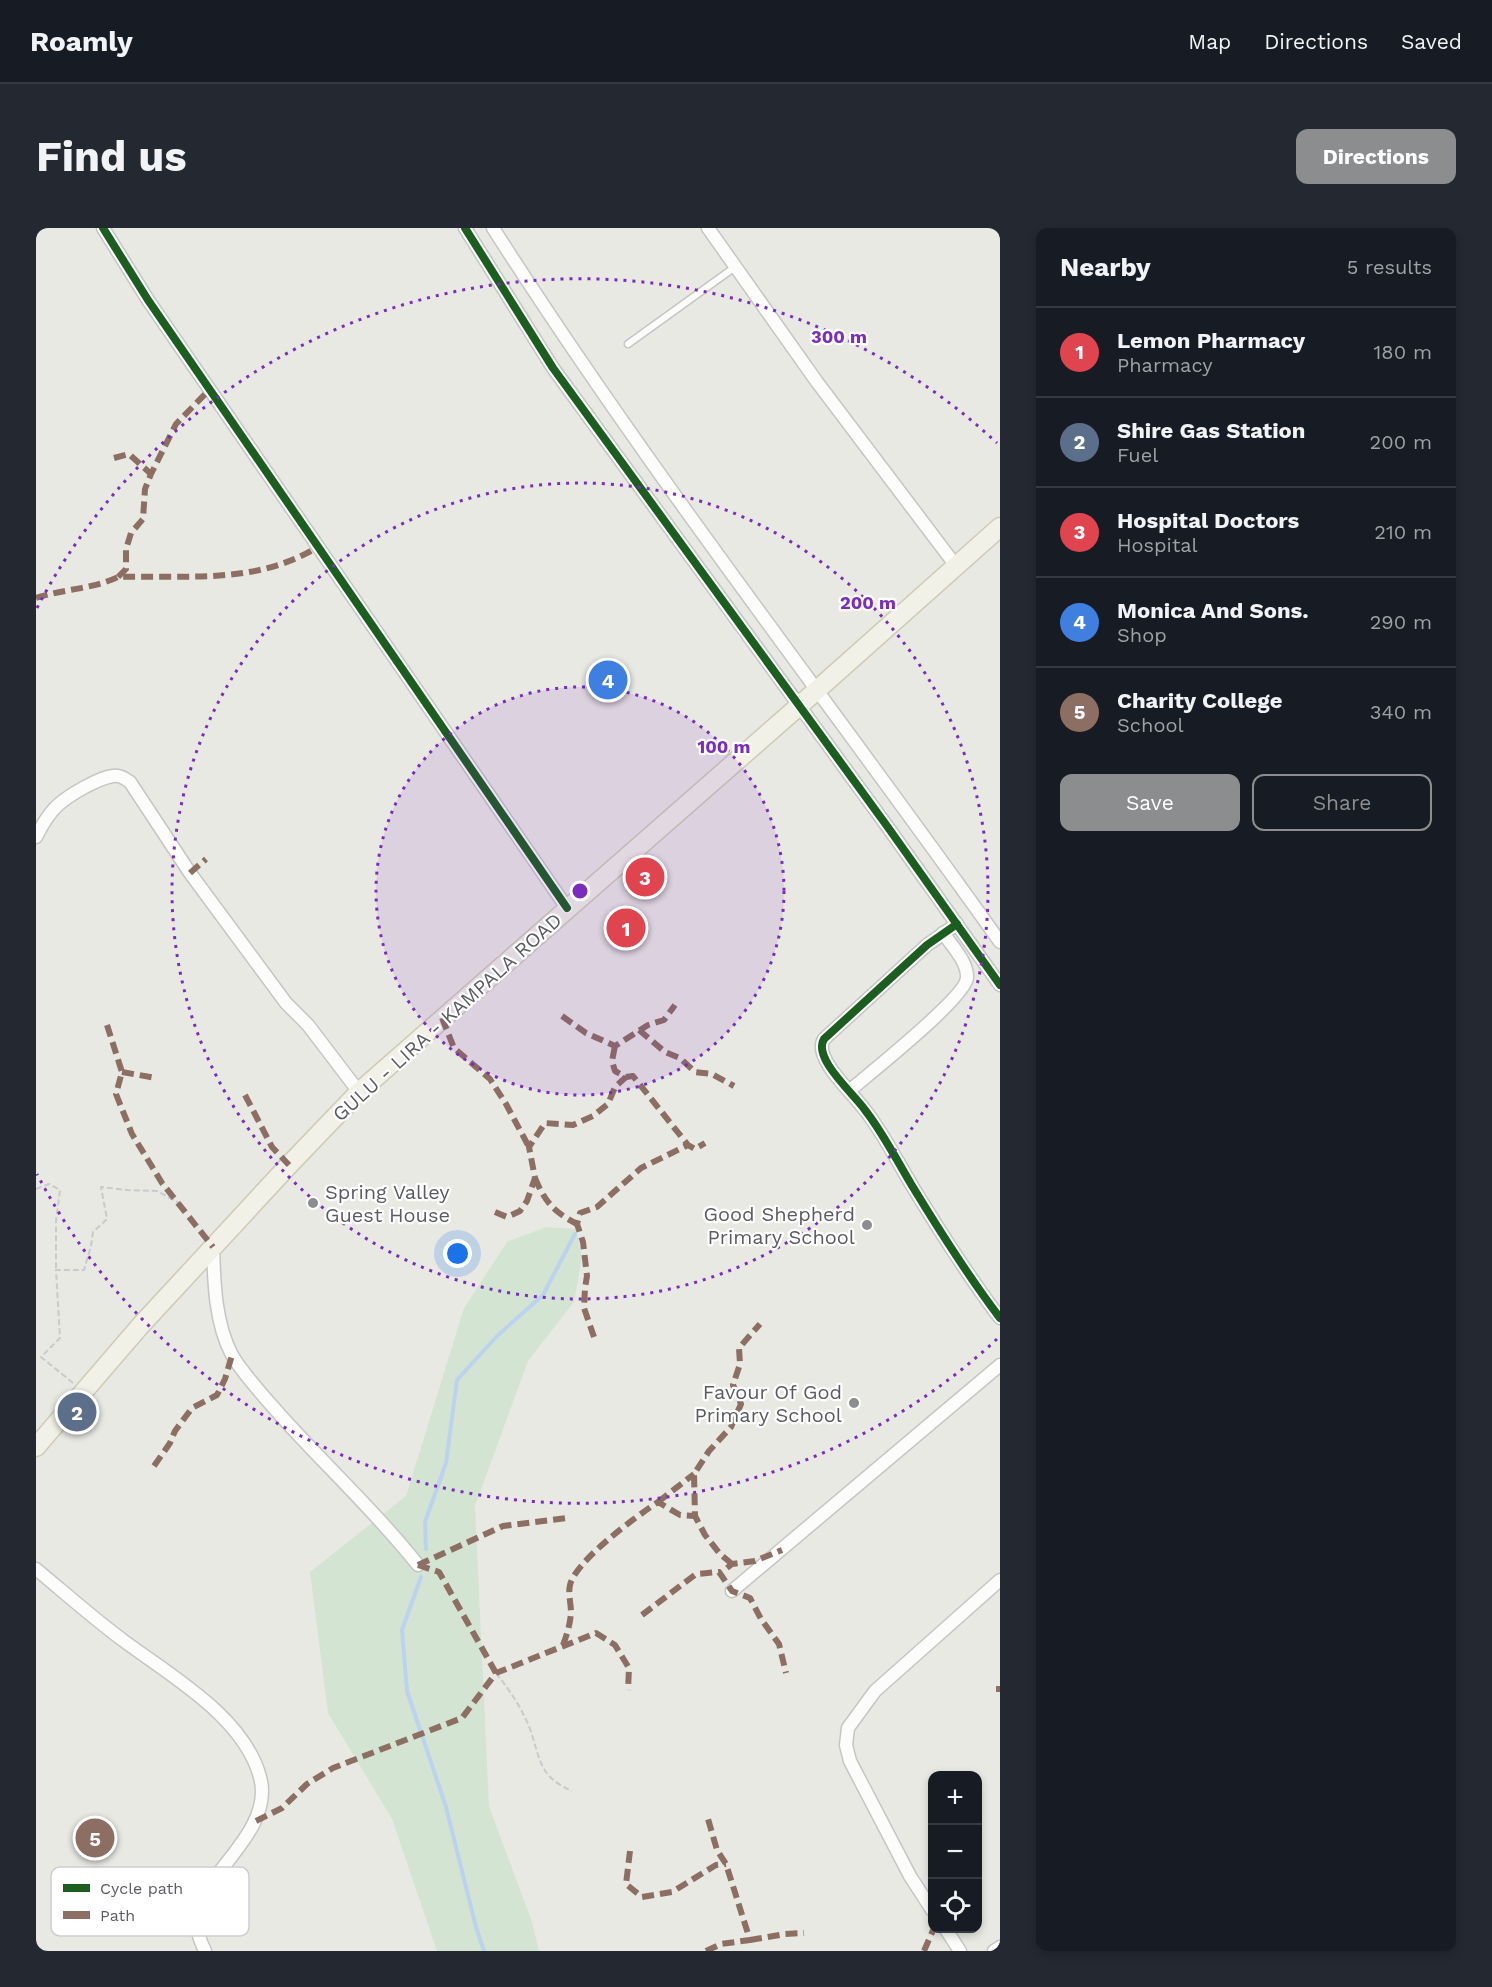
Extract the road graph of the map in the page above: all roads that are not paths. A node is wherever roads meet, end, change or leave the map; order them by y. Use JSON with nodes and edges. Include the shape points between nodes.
{"nodes":[{"id":1,"x":103,"y":228,"type":"edge"},
{"id":2,"x":465,"y":228,"type":"edge"},
{"id":3,"x":494,"y":228,"type":"edge"},
{"id":4,"x":708,"y":228,"type":"edge"},
{"id":5,"x":736,"y":267,"type":"junction"},
{"id":6,"x":628,"y":344,"type":"dead end"},
{"id":7,"x":1000,"y":527,"type":"edge"},
{"id":8,"x":956,"y":566,"type":"junction"},
{"id":9,"x":817,"y":690,"type":"junction"},
{"id":10,"x":800,"y":706,"type":"junction"},
{"id":11,"x":36,"y":837,"type":"edge"},
{"id":12,"x":567,"y":908,"type":"junction"},
{"id":13,"x":957,"y":924,"type":"junction"},
{"id":14,"x":943,"y":933,"type":"junction"},
{"id":15,"x":1000,"y":942,"type":"edge"},
{"id":16,"x":1000,"y":985,"type":"edge"},
{"id":17,"x":849,"y":1091,"type":"junction"},
{"id":18,"x":359,"y":1092,"type":"junction"},
{"id":19,"x":213,"y":1247,"type":"junction"},
{"id":20,"x":1000,"y":1318,"type":"edge"},
{"id":21,"x":1000,"y":1365,"type":"edge"},
{"id":22,"x":36,"y":1447,"type":"edge"},
{"id":23,"x":418,"y":1565,"type":"dead end"},
{"id":24,"x":36,"y":1569,"type":"edge"},
{"id":25,"x":1000,"y":1580,"type":"edge"},
{"id":26,"x":732,"y":1591,"type":"dead end"},
{"id":27,"x":222,"y":1867,"type":"edge"},
{"id":28,"x":928,"y":1903,"type":"edge"},
{"id":29,"x":948,"y":1933,"type":"edge"},
{"id":30,"x":198,"y":1936,"type":"edge"},
{"id":31,"x":1000,"y":1947,"type":"edge"},
{"id":32,"x":205,"y":1951,"type":"edge"},
{"id":33,"x":960,"y":1951,"type":"edge"},
{"id":34,"x":994,"y":1951,"type":"edge"}],
"edges":[{"from":1,"to":12,"type":"street","via":[[148,300]]},
{"from":2,"to":10,"type":"street","via":[[553,368]]},
{"from":3,"to":9,"type":"street","via":[[563,337]]},
{"from":4,"to":5,"type":"street"},
{"from":5,"to":6,"type":"lane"},
{"from":5,"to":8,"type":"street"},
{"from":7,"to":8,"type":"main road","name":"GULU - LIRA - KAMPALA ROAD"},
{"from":8,"to":9,"type":"main road","name":"GULU - LIRA - KAMPALA ROAD"},
{"from":9,"to":10,"type":"main road","name":"GULU - LIRA - KAMPALA ROAD"},
{"from":9,"to":15,"type":"street"},
{"from":10,"to":12,"type":"main road","name":"GULU - LIRA - KAMPALA ROAD"},
{"from":10,"to":13,"type":"street"},
{"from":11,"to":18,"type":"street","via":[[59,804],[88,786],[111,776],[122,776],[130,782],[190,873],[286,1003],[308,1025]]},
{"from":12,"to":18,"type":"main road","name":"GULU - LIRA - KAMPALA ROAD"},
{"from":13,"to":14,"type":"street"},
{"from":13,"to":16,"type":"street"},
{"from":14,"to":17,"type":"street","via":[[964,965],[967,981],[939,1012]]},
{"from":14,"to":17,"type":"street","via":[[821,1044],[821,1052]]},
{"from":17,"to":20,"type":"street","via":[[873,1121]]},
{"from":18,"to":19,"type":"main road","name":"GULU - LIRA - KAMPALA ROAD"},
{"from":19,"to":22,"type":"main road","name":"GULU - LIRA - KAMPALA ROAD"},
{"from":19,"to":23,"type":"street","via":[[220,1321],[232,1355],[267,1400]]},
{"from":21,"to":26,"type":"street"},
{"from":24,"to":27,"type":"street","via":[[217,1712],[240,1737],[260,1775],[264,1792],[256,1821]]},
{"from":25,"to":28,"type":"street","via":[[875,1690],[848,1728],[846,1745],[850,1761]]},
{"from":29,"to":33,"type":"street"},
{"from":30,"to":32,"type":"street"},
{"from":31,"to":34,"type":"street"}]}
